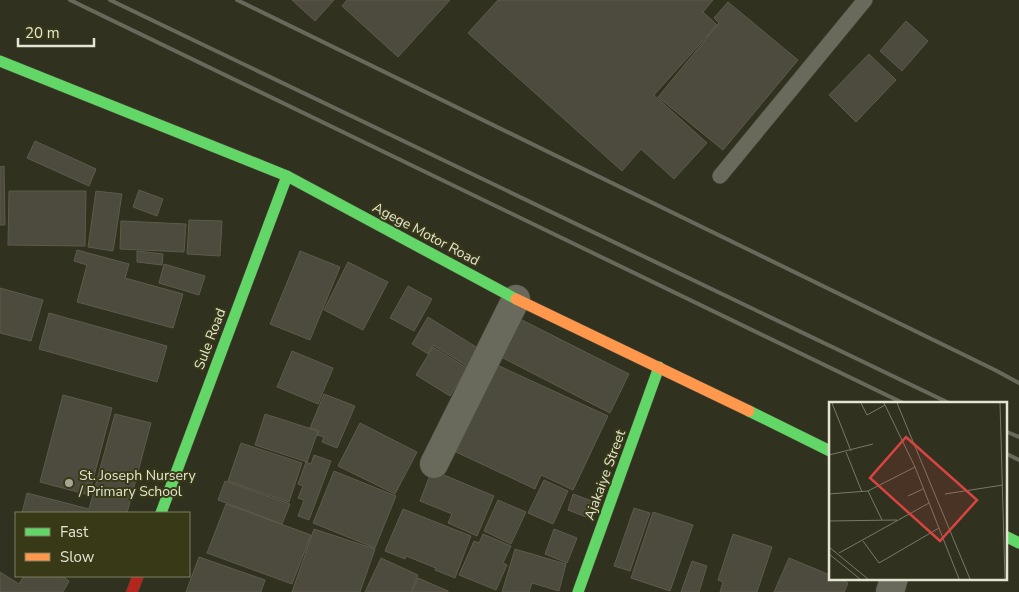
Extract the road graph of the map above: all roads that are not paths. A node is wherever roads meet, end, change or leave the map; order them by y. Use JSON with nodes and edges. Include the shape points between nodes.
{"nodes":[{"id":1,"x":865,"y":0,"type":"edge"},
{"id":2,"x":0,"y":61,"type":"edge"},
{"id":3,"x":288,"y":176,"type":"junction"},
{"id":4,"x":720,"y":176,"type":"dead end"},
{"id":5,"x":516,"y":299,"type":"junction"},
{"id":6,"x":659,"y":367,"type":"junction"},
{"id":7,"x":829,"y":451,"type":"edge"},
{"id":8,"x":434,"y":464,"type":"dead end"},
{"id":9,"x":161,"y":512,"type":"edge"},
{"id":10,"x":1006,"y":536,"type":"edge"},
{"id":11,"x":1019,"y":543,"type":"edge"},
{"id":12,"x":138,"y":577,"type":"edge"},
{"id":13,"x":132,"y":592,"type":"edge"},
{"id":14,"x":578,"y":592,"type":"edge"}],
"edges":[{"from":1,"to":4,"type":"lane"},
{"from":2,"to":3,"type":"main road","name":"Agege Motor Road"},
{"from":3,"to":5,"type":"main road","name":"Agege Motor Road"},
{"from":3,"to":9,"type":"main road","name":"Sule Road"},
{"from":5,"to":6,"type":"main road","name":"Agege Motor Road"},
{"from":5,"to":8,"type":"street"},
{"from":6,"to":7,"type":"main road","name":"Agege Motor Road"},
{"from":6,"to":14,"type":"main road","name":"Ajakaiye Street"},
{"from":10,"to":11,"type":"main road"},
{"from":12,"to":13,"type":"main road"}]}
